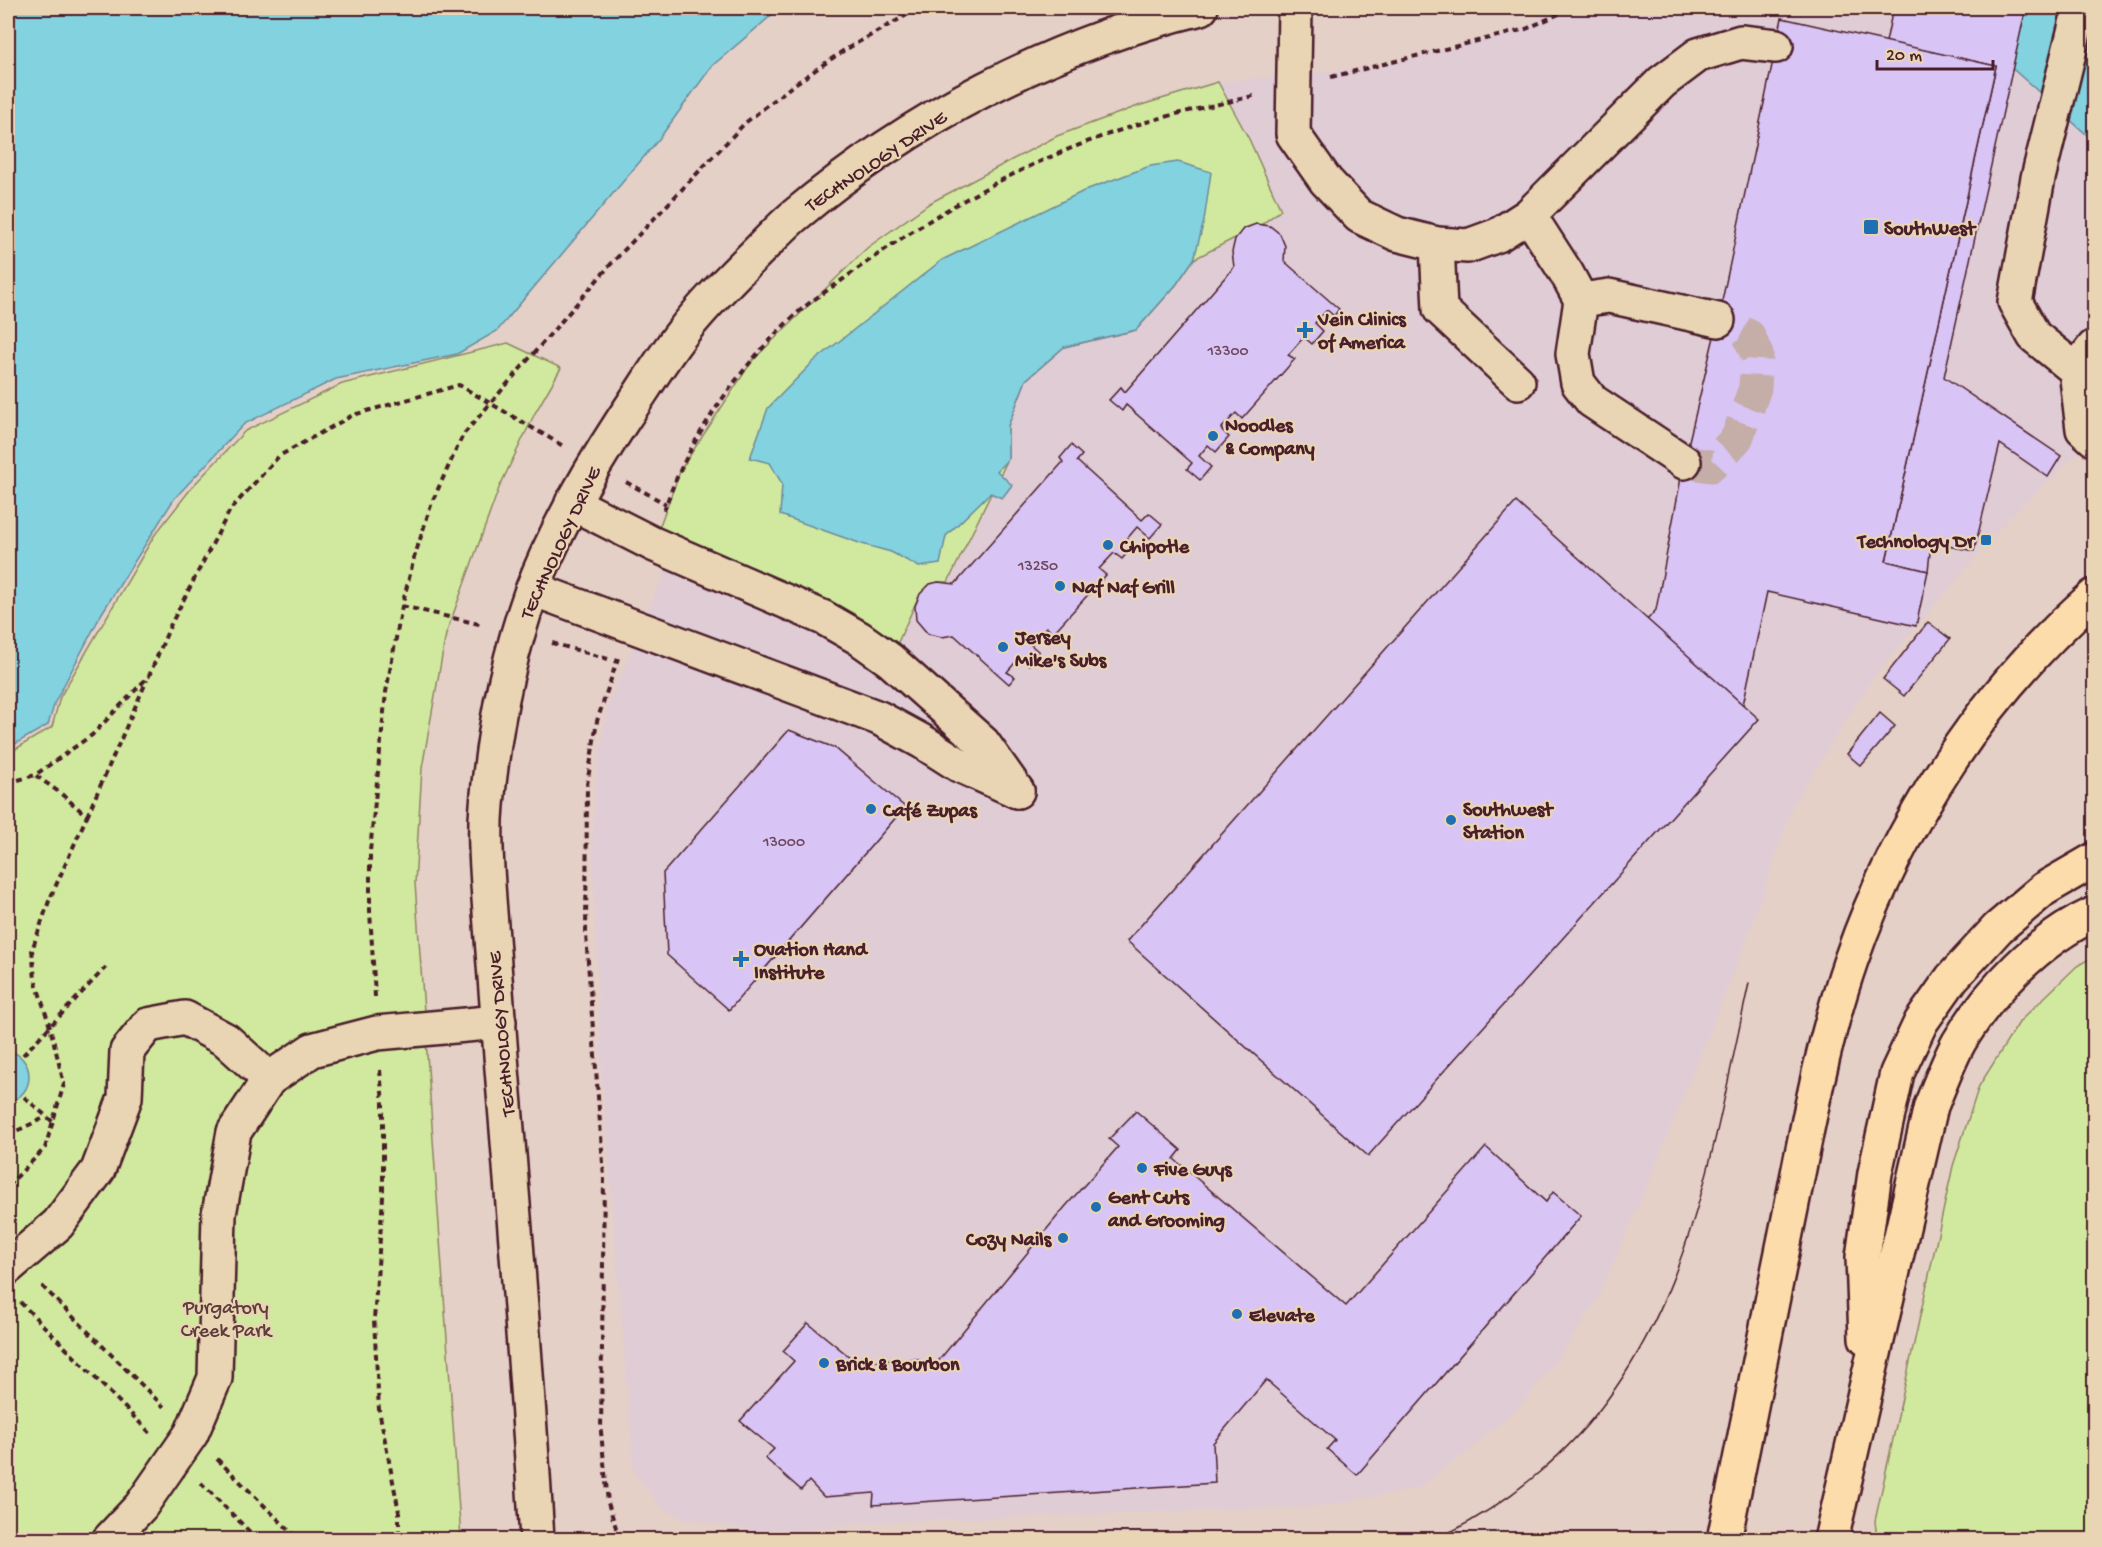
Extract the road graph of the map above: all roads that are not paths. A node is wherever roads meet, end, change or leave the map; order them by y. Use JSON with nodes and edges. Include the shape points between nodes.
{"nodes":[{"id":1,"x":1201,"y":8,"type":"edge"},
{"id":2,"x":1294,"y":8,"type":"edge"},
{"id":3,"x":2080,"y":8,"type":"edge"},
{"id":4,"x":1776,"y":46,"type":"dead end"},
{"id":5,"x":1529,"y":215,"type":"junction"},
{"id":6,"x":1437,"y":244,"type":"junction"},
{"id":7,"x":1581,"y":300,"type":"junction"},
{"id":8,"x":1718,"y":320,"type":"tunnel mouth"},
{"id":9,"x":2085,"y":359,"type":"edge"},
{"id":10,"x":1518,"y":382,"type":"dead end"},
{"id":11,"x":2094,"y":439,"type":"edge"},
{"id":12,"x":1684,"y":462,"type":"tunnel mouth"},
{"id":13,"x":572,"y":503,"type":"junction"},
{"id":14,"x":533,"y":589,"type":"junction"},
{"id":15,"x":2086,"y":604,"type":"edge"},
{"id":16,"x":2094,"y":860,"type":"edge"},
{"id":17,"x":2094,"y":914,"type":"edge"},
{"id":18,"x":499,"y":1022,"type":"junction"},
{"id":19,"x":268,"y":1079,"type":"junction"},
{"id":20,"x":10,"y":1281,"type":"edge"},
{"id":21,"x":1868,"y":1382,"type":"junction"},
{"id":22,"x":109,"y":1539,"type":"edge"},
{"id":23,"x":537,"y":1539,"type":"edge"},
{"id":24,"x":1724,"y":1539,"type":"edge"},
{"id":25,"x":1831,"y":1539,"type":"edge"}],
"edges":[{"from":1,"to":13,"type":"street","name":"TECHNOLOGY DRIVE","via":[[1132,26],[1006,77],[846,175],[790,219],[683,332],[593,464]]},
{"from":2,"to":6,"type":"street","via":[[1293,134],[1326,181],[1359,216],[1396,234]]},
{"from":3,"to":9,"type":"street","via":[[2038,178],[2015,302],[2034,336]]},
{"from":4,"to":5,"type":"street","via":[[1741,42],[1698,55],[1662,82]]},
{"from":5,"to":6,"type":"street","via":[[1498,235],[1468,246]]},
{"from":5,"to":7,"type":"street"},
{"from":6,"to":10,"type":"street","via":[[1440,309]]},
{"from":7,"to":8,"type":"street","via":[[1609,296]]},
{"from":7,"to":12,"type":"street","via":[[1573,354],[1578,383],[1592,401]]},
{"from":9,"to":11,"type":"street","via":[[2083,429]]},
{"from":13,"to":14,"type":"street","name":"TECHNOLOGY DRIVE"},
{"from":13,"to":14,"type":"street","via":[[653,544],[824,618],[890,660],[983,743],[1017,791],[959,765],[879,718]]},
{"from":14,"to":18,"type":"street","name":"TECHNOLOGY DRIVE","via":[[504,688],[486,811]]},
{"from":15,"to":24,"type":"highway","via":[[2019,670],[1965,738],[1882,882],[1851,960],[1820,1065]]},
{"from":16,"to":21,"type":"highway","via":[[2044,889],[1998,928],[1952,978],[1921,1022],[1897,1073],[1875,1173],[1863,1257]]},
{"from":17,"to":21,"type":"highway","via":[[2074,923],[2023,962],[1959,1043],[1931,1106]]},
{"from":18,"to":19,"type":"street","via":[[377,1033],[312,1050]]},
{"from":18,"to":23,"type":"street","name":"TECHNOLOGY DRIVE"},
{"from":19,"to":20,"type":"street","via":[[226,1040],[185,1018],[148,1025],[127,1051],[125,1098],[98,1170]]},
{"from":19,"to":22,"type":"street","via":[[234,1132],[219,1214],[215,1378],[191,1434],[141,1506]]},
{"from":21,"to":25,"type":"highway"}]}
